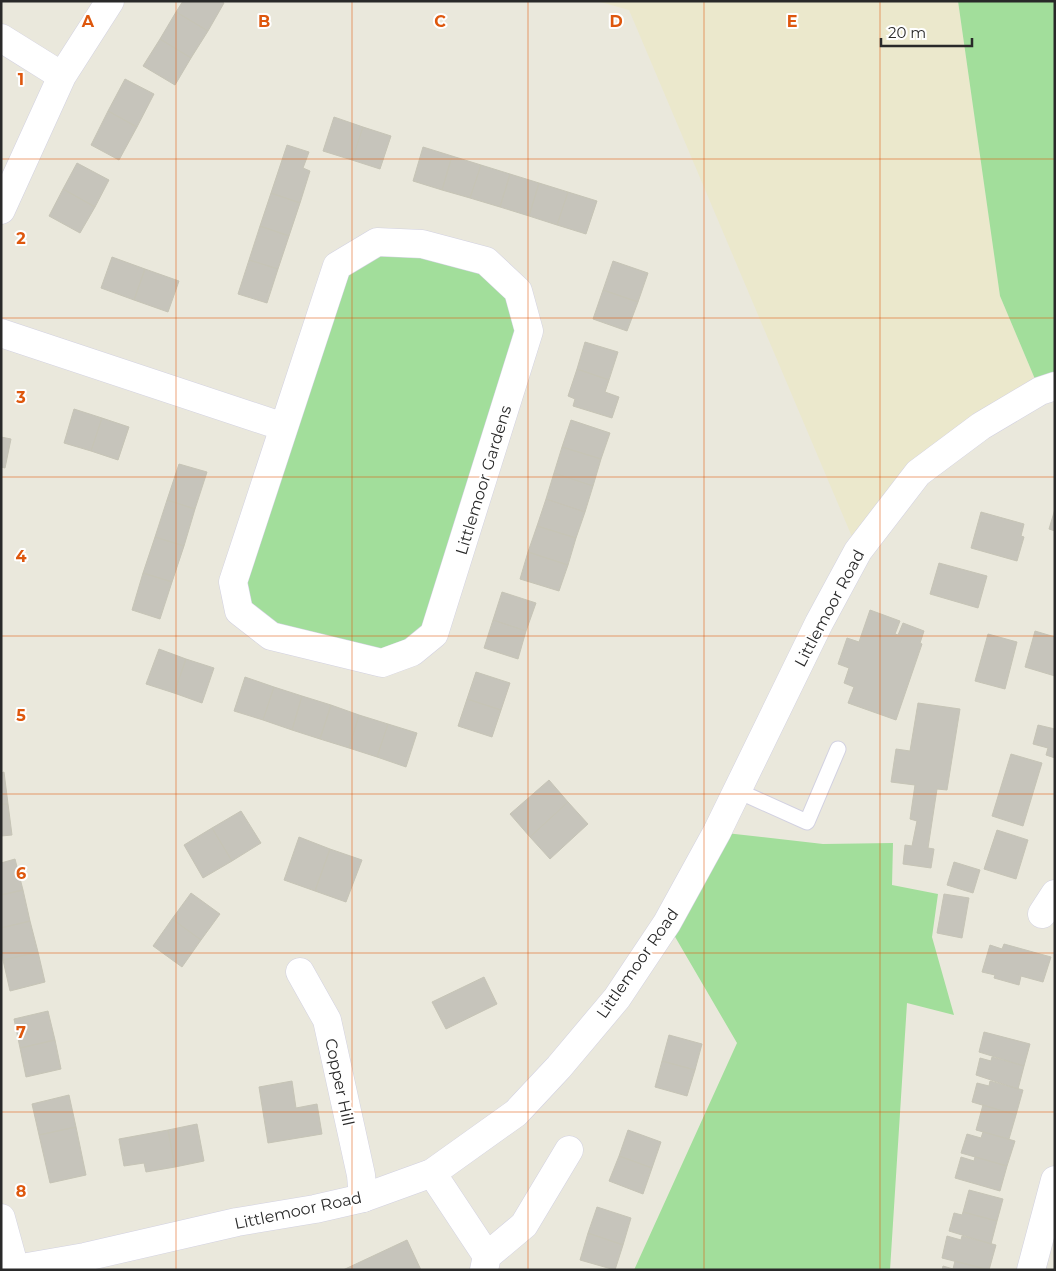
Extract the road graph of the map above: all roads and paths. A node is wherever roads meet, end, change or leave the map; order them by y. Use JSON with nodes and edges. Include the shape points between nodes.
{"nodes":[{"id":1,"x":110,"y":1,"type":"edge"},
{"id":2,"x":1,"y":38,"type":"edge"},
{"id":3,"x":62,"y":76,"type":"junction"},
{"id":4,"x":1,"y":210,"type":"edge"},
{"id":5,"x":1,"y":333,"type":"edge"},
{"id":6,"x":1055,"y":386,"type":"edge"},
{"id":7,"x":284,"y":428,"type":"junction"},
{"id":8,"x":838,"y":749,"type":"dead end"},
{"id":9,"x":738,"y":791,"type":"junction"},
{"id":10,"x":300,"y":972,"type":"dead end"},
{"id":11,"x":569,"y":1150,"type":"dead end"},
{"id":12,"x":432,"y":1173,"type":"junction"},
{"id":13,"x":1055,"y":1180,"type":"edge"},
{"id":14,"x":363,"y":1198,"type":"junction"},
{"id":15,"x":1,"y":1218,"type":"edge"},
{"id":16,"x":86,"y":1263,"type":"edge"},
{"id":17,"x":485,"y":1263,"type":"edge"},
{"id":18,"x":12,"y":1269,"type":"edge"},
{"id":19,"x":1032,"y":1270,"type":"edge"}],
"edges":[{"from":1,"to":3,"type":"street"},
{"from":2,"to":3,"type":"street"},
{"from":3,"to":4,"type":"street"},
{"from":5,"to":7,"type":"street"},
{"from":6,"to":9,"type":"street","name":"Littlemoor Road","via":[[1040,391],[981,426],[918,473],[858,551],[819,622]]},
{"from":7,"to":7,"type":"street","name":"Littlemoor Gardens","via":[[337,266],[377,242],[422,244],[486,261],[518,291],[529,331],[434,634],[412,652],[382,663],[271,636],[239,611],[233,582]]},
{"from":8,"to":9,"type":"lane","via":[[807,822]]},
{"from":9,"to":12,"type":"street","name":"Littlemoor Road","via":[[667,923],[617,998],[516,1113]]},
{"from":10,"to":14,"type":"street","name":"Copper Hill","via":[[327,1020]]},
{"from":11,"to":17,"type":"street","via":[[524,1225]]},
{"from":12,"to":14,"type":"street","name":"Littlemoor Road"},
{"from":12,"to":17,"type":"street"},
{"from":13,"to":19,"type":"street"},
{"from":14,"to":16,"type":"street","name":"Littlemoor Road","via":[[237,1222]]},
{"from":15,"to":18,"type":"street"},
{"from":16,"to":18,"type":"street","name":"Littlemoor Road"}]}
